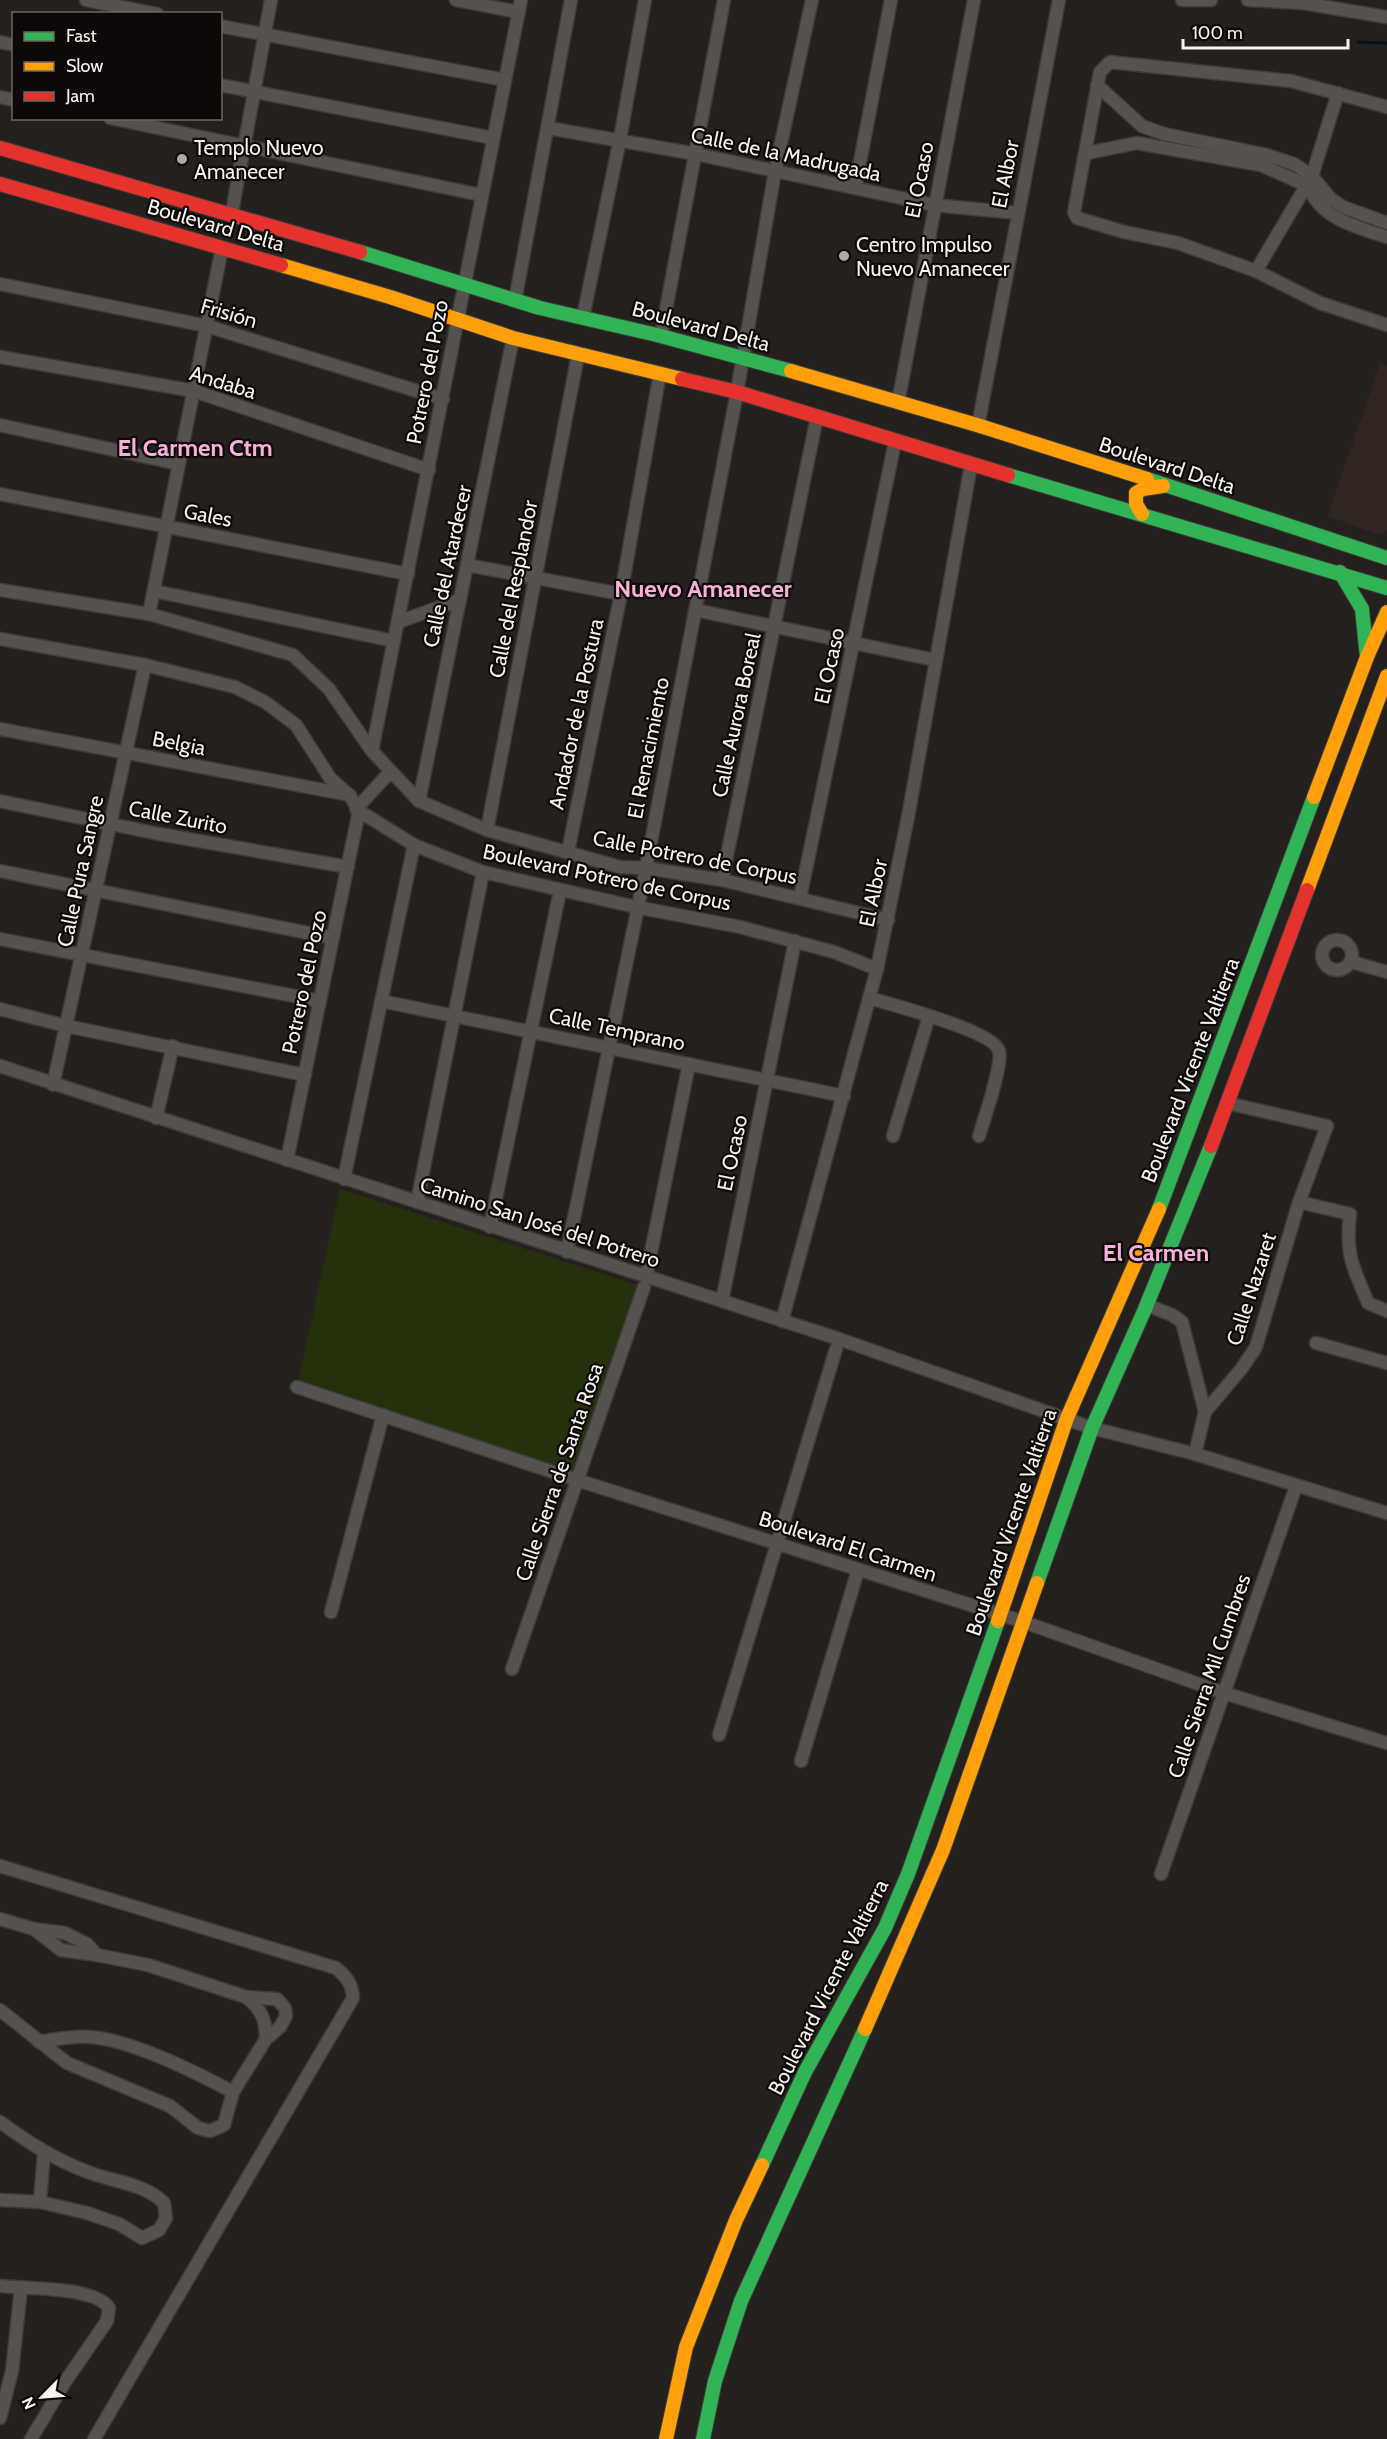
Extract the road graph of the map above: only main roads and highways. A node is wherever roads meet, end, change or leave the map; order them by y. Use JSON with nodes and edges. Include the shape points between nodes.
{"nodes":[{"id":1,"x":0,"y":148,"type":"edge"},
{"id":2,"x":0,"y":184,"type":"edge"},
{"id":3,"x":1054,"y":451,"type":"junction"},
{"id":4,"x":1048,"y":485,"type":"junction"},
{"id":5,"x":1163,"y":486,"type":"junction"},
{"id":6,"x":1142,"y":514,"type":"junction"},
{"id":7,"x":1387,"y":548,"type":"edge"},
{"id":8,"x":1371,"y":552,"type":"junction"},
{"id":9,"x":1387,"y":558,"type":"edge"},
{"id":10,"x":1340,"y":572,"type":"junction"},
{"id":11,"x":1387,"y":588,"type":"edge"},
{"id":12,"x":1387,"y":612,"type":"edge"},
{"id":13,"x":1367,"y":657,"type":"junction"},
{"id":14,"x":1387,"y":676,"type":"edge"},
{"id":15,"x":666,"y":2439,"type":"edge"},
{"id":16,"x":702,"y":2439,"type":"edge"}],
"edges":[{"from":1,"to":3,"type":"main road","name":"Boulevard Delta","via":[[232,212],[515,301],[743,358]]},
{"from":2,"to":4,"type":"main road","name":"Boulevard Delta","via":[[513,338],[737,392]]},
{"from":3,"to":4,"type":"main road","via":[[1064,459],[1066,471]]},
{"from":3,"to":5,"type":"main road","name":"Boulevard Delta"},
{"from":4,"to":6,"type":"main road","name":"Boulevard Delta"},
{"from":5,"to":6,"type":"main road","via":[[1136,494]]},
{"from":5,"to":8,"type":"main road","name":"Boulevard Delta"},
{"from":6,"to":10,"type":"main road","name":"Boulevard Delta"},
{"from":7,"to":8,"type":"main road"},
{"from":8,"to":9,"type":"main road","name":"Boulevard Delta"},
{"from":10,"to":11,"type":"main road","name":"Boulevard Delta"},
{"from":10,"to":13,"type":"main road","via":[[1362,609]]},
{"from":12,"to":13,"type":"main road","name":"Boulevard Vicente Valtierra"},
{"from":13,"to":15,"type":"main road","name":"Boulevard Vicente Valtierra","via":[[1159,1209],[1067,1418],[1001,1615],[895,1906],[809,2063],[711,2280],[686,2348]]},
{"from":14,"to":16,"type":"main road","via":[[1227,1103],[1147,1305],[1092,1428],[970,1778],[914,1922],[741,2301],[715,2381]]}]}
